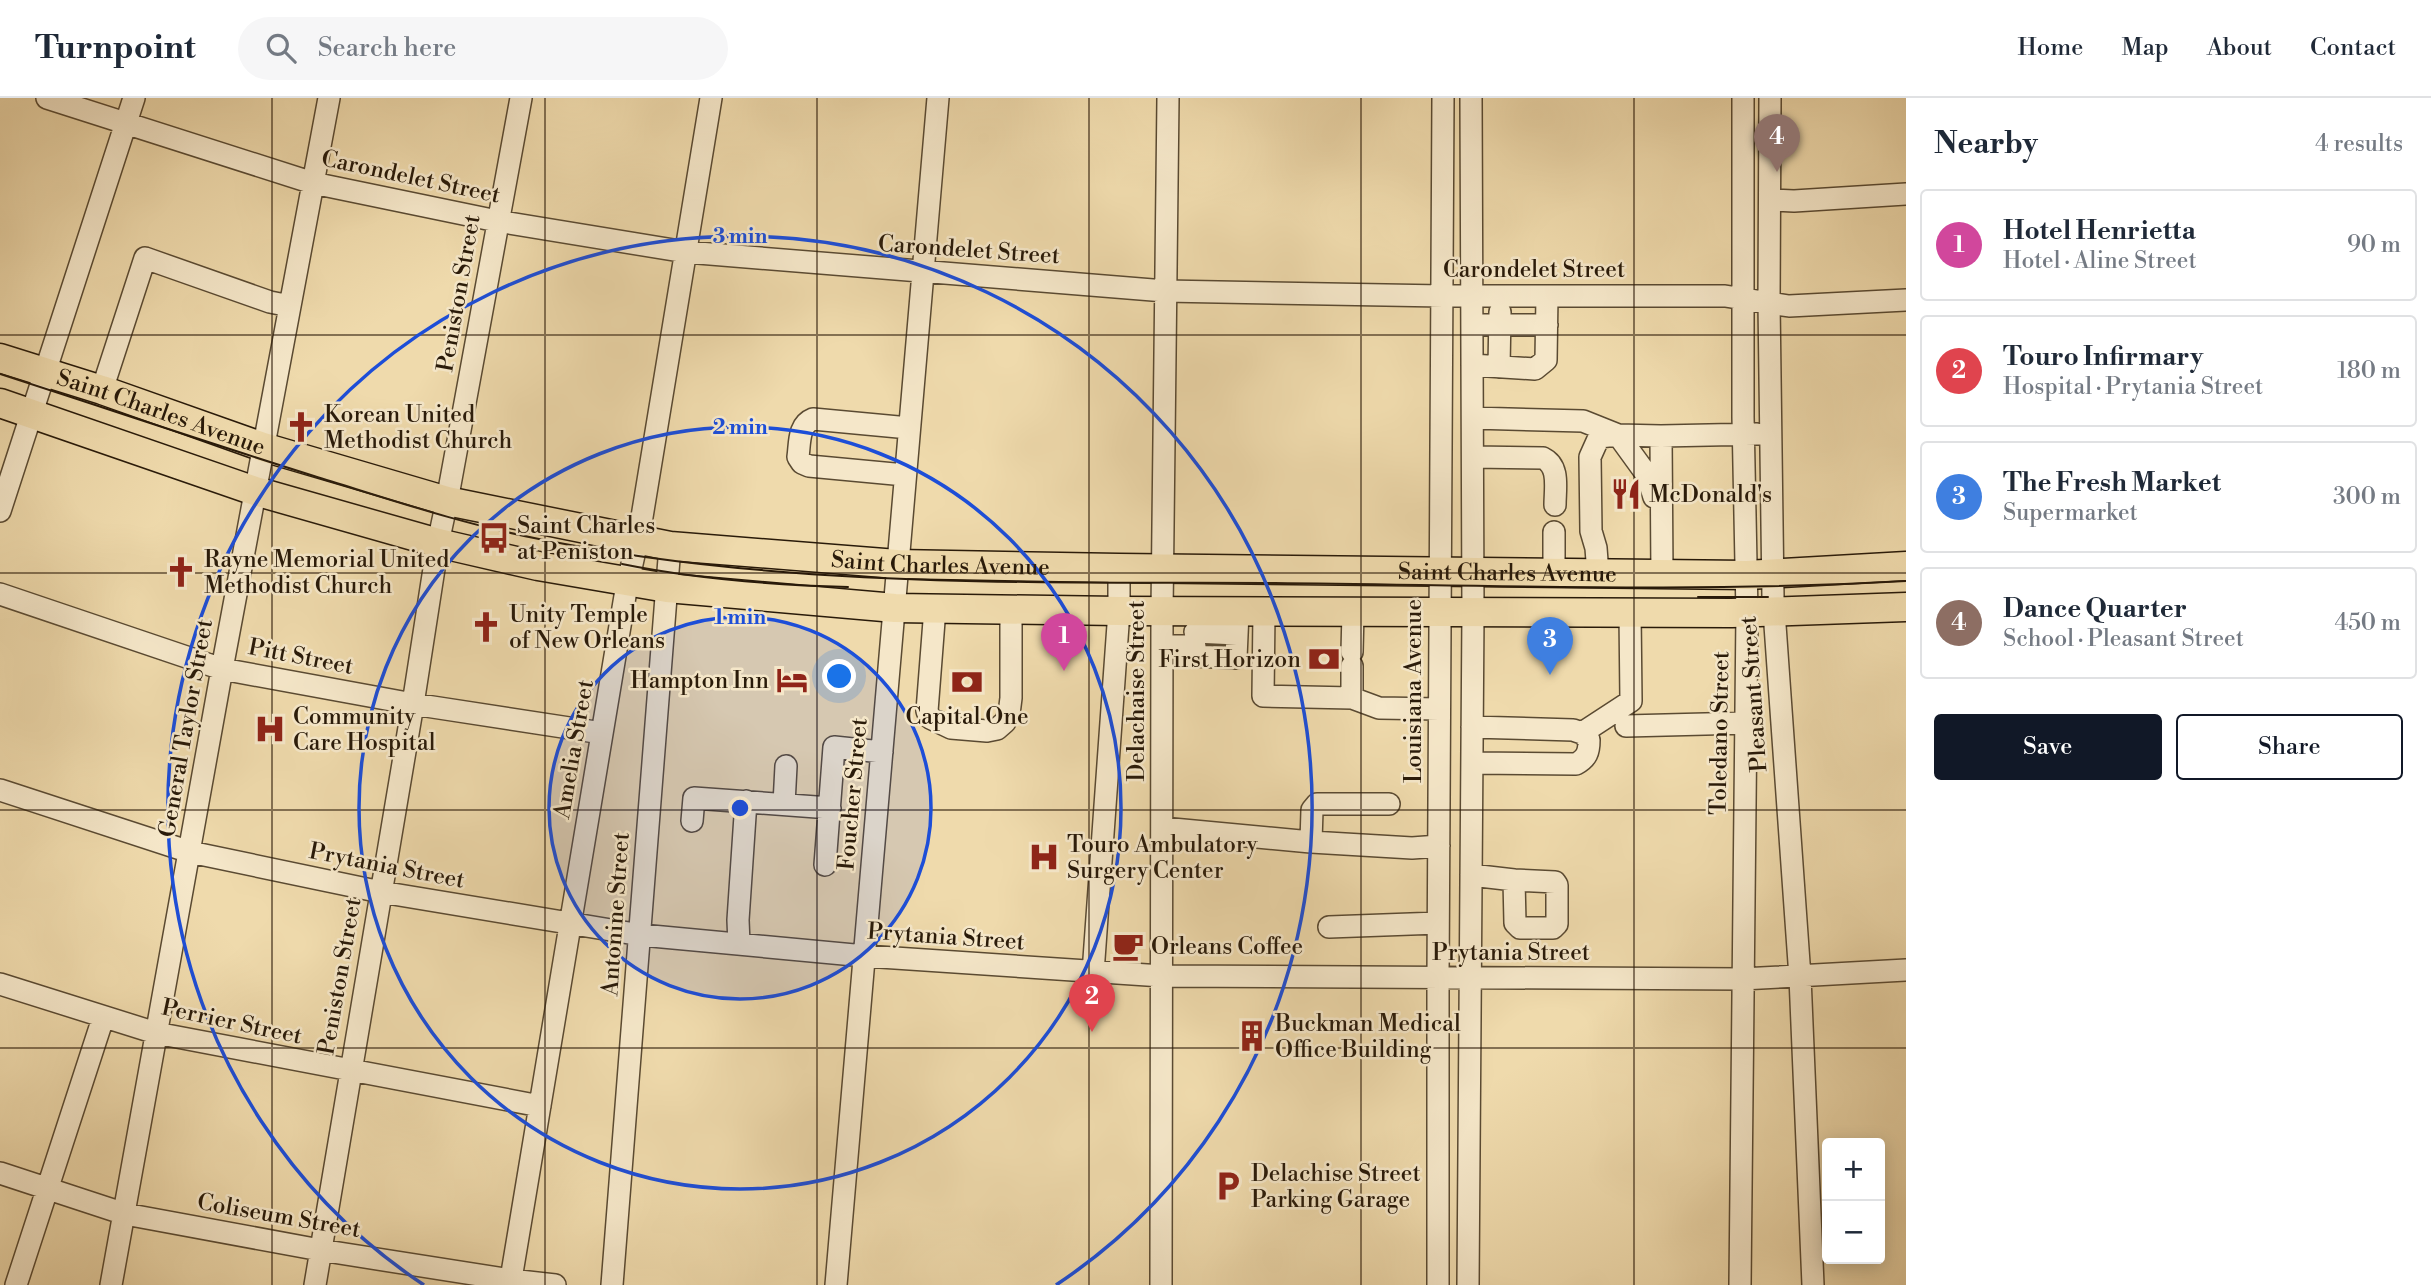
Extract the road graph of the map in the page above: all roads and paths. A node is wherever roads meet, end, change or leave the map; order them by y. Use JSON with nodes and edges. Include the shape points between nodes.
{"nodes":[{"id":1,"x":47,"y":98,"type":"edge"},
{"id":2,"x":134,"y":98,"type":"edge"},
{"id":3,"x":329,"y":98,"type":"edge"},
{"id":4,"x":521,"y":98,"type":"edge"},
{"id":5,"x":711,"y":98,"type":"edge"},
{"id":6,"x":938,"y":98,"type":"edge"},
{"id":7,"x":1168,"y":98,"type":"edge"},
{"id":8,"x":1443,"y":98,"type":"edge"},
{"id":9,"x":1471,"y":98,"type":"edge"},
{"id":10,"x":1743,"y":98,"type":"edge"},
{"id":11,"x":1770,"y":98,"type":"edge"},
{"id":12,"x":126,"y":123,"type":"junction"},
{"id":13,"x":313,"y":183,"type":"junction"},
{"id":14,"x":1906,"y":194,"type":"edge"},
{"id":15,"x":1770,"y":200,"type":"junction"},
{"id":16,"x":498,"y":221,"type":"junction"},
{"id":17,"x":685,"y":252,"type":"junction"},
{"id":18,"x":923,"y":272,"type":"junction"},
{"id":19,"x":1165,"y":291,"type":"junction"},
{"id":20,"x":1472,"y":295,"type":"junction"},
{"id":21,"x":1443,"y":296,"type":"junction"},
{"id":22,"x":1500,"y":296,"type":"junction"},
{"id":23,"x":1547,"y":296,"type":"junction"},
{"id":24,"x":1743,"y":299,"type":"junction"},
{"id":25,"x":1906,"y":300,"type":"edge"},
{"id":26,"x":1769,"y":303,"type":"junction"},
{"id":27,"x":290,"y":306,"type":"junction"},
{"id":28,"x":1472,"y":325,"type":"junction"},
{"id":29,"x":1499,"y":325,"type":"junction"},
{"id":30,"x":1547,"y":325,"type":"junction"},
{"id":31,"x":0,"y":358,"type":"edge"},
{"id":32,"x":1499,"y":367,"type":"junction"},
{"id":33,"x":1472,"y":369,"type":"junction"},
{"id":34,"x":45,"y":373,"type":"junction"},
{"id":35,"x":1442,"y":374,"type":"junction"},
{"id":36,"x":102,"y":390,"type":"junction"},
{"id":37,"x":0,"y":403,"type":"edge"},
{"id":38,"x":31,"y":413,"type":"junction"},
{"id":39,"x":1473,"y":418,"type":"junction"},
{"id":40,"x":909,"y":428,"type":"junction"},
{"id":41,"x":1743,"y":434,"type":"junction"},
{"id":42,"x":1770,"y":434,"type":"junction"},
{"id":43,"x":1618,"y":435,"type":"junction"},
{"id":44,"x":1661,"y":436,"type":"junction"},
{"id":45,"x":263,"y":447,"type":"junction"},
{"id":46,"x":1473,"y":457,"type":"junction"},
{"id":47,"x":905,"y":475,"type":"junction"},
{"id":48,"x":255,"y":491,"type":"junction"},
{"id":49,"x":447,"y":501,"type":"junction"},
{"id":50,"x":1555,"y":505,"type":"dead end"},
{"id":51,"x":0,"y":511,"type":"edge"},
{"id":52,"x":1660,"y":530,"type":"junction"},
{"id":53,"x":1554,"y":532,"type":"dead end"},
{"id":54,"x":638,"y":541,"type":"junction"},
{"id":55,"x":438,"y":543,"type":"junction"},
{"id":56,"x":670,"y":546,"type":"junction"},
{"id":57,"x":897,"y":564,"type":"junction"},
{"id":58,"x":1906,"y":566,"type":"edge"},
{"id":59,"x":1119,"y":568,"type":"junction"},
{"id":60,"x":1163,"y":568,"type":"junction"},
{"id":61,"x":1440,"y":572,"type":"junction"},
{"id":62,"x":1473,"y":572,"type":"junction"},
{"id":63,"x":1554,"y":573,"type":"junction"},
{"id":64,"x":1598,"y":574,"type":"junction"},
{"id":65,"x":1661,"y":574,"type":"junction"},
{"id":66,"x":1759,"y":574,"type":"junction"},
{"id":67,"x":628,"y":583,"type":"junction"},
{"id":68,"x":667,"y":589,"type":"junction"},
{"id":69,"x":0,"y":594,"type":"edge"},
{"id":70,"x":1906,"y":607,"type":"edge"},
{"id":71,"x":895,"y":608,"type":"junction"},
{"id":72,"x":935,"y":608,"type":"junction"},
{"id":73,"x":1011,"y":609,"type":"junction"},
{"id":74,"x":1119,"y":611,"type":"junction"},
{"id":75,"x":1163,"y":611,"type":"junction"},
{"id":76,"x":1353,"y":612,"type":"junction"},
{"id":77,"x":1760,"y":612,"type":"junction"},
{"id":78,"x":1440,"y":613,"type":"junction"},
{"id":79,"x":1473,"y":613,"type":"junction"},
{"id":80,"x":1630,"y":613,"type":"junction"},
{"id":81,"x":1247,"y":619,"type":"junction"},
{"id":82,"x":1195,"y":630,"type":"junction"},
{"id":83,"x":1163,"y":646,"type":"junction"},
{"id":84,"x":222,"y":668,"type":"junction"},
{"id":85,"x":1352,"y":698,"type":"junction"},
{"id":86,"x":413,"y":704,"type":"junction"},
{"id":87,"x":1439,"y":709,"type":"junction"},
{"id":88,"x":1745,"y":723,"type":"junction"},
{"id":89,"x":1626,"y":726,"type":"dead end"},
{"id":90,"x":1472,"y":727,"type":"junction"},
{"id":91,"x":602,"y":733,"type":"junction"},
{"id":92,"x":1582,"y":733,"type":"junction"},
{"id":93,"x":882,"y":752,"type":"junction"},
{"id":94,"x":786,"y":766,"type":"dead end"},
{"id":95,"x":1472,"y":770,"type":"junction"},
{"id":96,"x":1439,"y":777,"type":"junction"},
{"id":97,"x":0,"y":790,"type":"edge"},
{"id":98,"x":746,"y":801,"type":"junction"},
{"id":99,"x":784,"y":804,"type":"junction"},
{"id":100,"x":1389,"y":804,"type":"dead end"},
{"id":101,"x":830,"y":808,"type":"junction"},
{"id":102,"x":692,"y":821,"type":"dead end"},
{"id":103,"x":1162,"y":828,"type":"junction"},
{"id":104,"x":1311,"y":842,"type":"junction"},
{"id":105,"x":1438,"y":846,"type":"junction"},
{"id":106,"x":190,"y":852,"type":"junction"},
{"id":107,"x":825,"y":865,"type":"dead end"},
{"id":108,"x":1471,"y":875,"type":"junction"},
{"id":109,"x":1514,"y":880,"type":"dead end"},
{"id":110,"x":381,"y":891,"type":"junction"},
{"id":111,"x":1438,"y":923,"type":"junction"},
{"id":112,"x":570,"y":925,"type":"junction"},
{"id":113,"x":1329,"y":927,"type":"dead end"},
{"id":114,"x":640,"y":935,"type":"junction"},
{"id":115,"x":739,"y":944,"type":"junction"},
{"id":116,"x":865,"y":956,"type":"junction"},
{"id":117,"x":1906,"y":970,"type":"edge"},
{"id":118,"x":1093,"y":973,"type":"junction"},
{"id":119,"x":1162,"y":976,"type":"junction"},
{"id":120,"x":1800,"y":977,"type":"junction"},
{"id":121,"x":1438,"y":978,"type":"junction"},
{"id":122,"x":1470,"y":979,"type":"junction"},
{"id":123,"x":1742,"y":979,"type":"junction"},
{"id":124,"x":0,"y":984,"type":"edge"},
{"id":125,"x":103,"y":1018,"type":"junction"},
{"id":126,"x":156,"y":1033,"type":"junction"},
{"id":127,"x":349,"y":1071,"type":"junction"},
{"id":128,"x":540,"y":1106,"type":"junction"},
{"id":129,"x":0,"y":1173,"type":"edge"},
{"id":130,"x":48,"y":1188,"type":"junction"},
{"id":131,"x":125,"y":1214,"type":"junction"},
{"id":132,"x":320,"y":1250,"type":"junction"},
{"id":133,"x":510,"y":1282,"type":"edge"},
{"id":134,"x":16,"y":1285,"type":"edge"},
{"id":135,"x":111,"y":1285,"type":"edge"},
{"id":136,"x":315,"y":1285,"type":"edge"},
{"id":137,"x":555,"y":1285,"type":"edge"},
{"id":138,"x":612,"y":1285,"type":"edge"},
{"id":139,"x":836,"y":1285,"type":"edge"},
{"id":140,"x":1161,"y":1285,"type":"edge"},
{"id":141,"x":1438,"y":1285,"type":"edge"},
{"id":142,"x":1468,"y":1285,"type":"edge"},
{"id":143,"x":1740,"y":1285,"type":"edge"},
{"id":144,"x":1813,"y":1285,"type":"edge"}],
"edges":[{"from":1,"to":12,"type":"street","name":"Carondelet Street"},
{"from":2,"to":12,"type":"street"},
{"from":3,"to":13,"type":"street","name":"General Taylor Street"},
{"from":4,"to":16,"type":"street","name":"Peniston Street"},
{"from":5,"to":17,"type":"street","name":"Amelia Street"},
{"from":6,"to":18,"type":"street","name":"Foucher Street"},
{"from":7,"to":19,"type":"street","name":"Delachaise Street"},
{"from":8,"to":21,"type":"street","name":"Louisiana Avenue"},
{"from":9,"to":20,"type":"street"},
{"from":10,"to":24,"type":"street","name":"Toledano Street"},
{"from":11,"to":15,"type":"street"},
{"from":12,"to":13,"type":"street","name":"Carondelet Street"},
{"from":12,"to":34,"type":"street"},
{"from":13,"to":16,"type":"street","name":"Carondelet Street"},
{"from":13,"to":27,"type":"street","name":"General Taylor Street"},
{"from":14,"to":15,"type":"street"},
{"from":15,"to":26,"type":"street"},
{"from":16,"to":17,"type":"street","name":"Carondelet Street"},
{"from":16,"to":49,"type":"street","name":"Peniston Street"},
{"from":17,"to":18,"type":"street","name":"Carondelet Street"},
{"from":17,"to":54,"type":"street","name":"Amelia Street"},
{"from":18,"to":19,"type":"street","name":"Carondelet Street"},
{"from":18,"to":40,"type":"street","name":"Foucher Street"},
{"from":19,"to":21,"type":"street","name":"Carondelet Street"},
{"from":19,"to":60,"type":"street","name":"Delachaise Street"},
{"from":20,"to":21,"type":"street","name":"Carondelet Street"},
{"from":20,"to":22,"type":"street","name":"Carondelet Street"},
{"from":20,"to":28,"type":"street"},
{"from":21,"to":35,"type":"street","name":"Louisiana Avenue"},
{"from":22,"to":23,"type":"street","name":"Carondelet Street"},
{"from":22,"to":29,"type":"street"},
{"from":23,"to":24,"type":"street","name":"Carondelet Street"},
{"from":23,"to":30,"type":"street"},
{"from":24,"to":26,"type":"street","name":"Carondelet Street"},
{"from":24,"to":41,"type":"street","name":"Toledano Street"},
{"from":25,"to":26,"type":"street","name":"Carondelet Street"},
{"from":26,"to":42,"type":"street"},
{"from":27,"to":36,"type":"street","via":[[145,258]]},
{"from":27,"to":45,"type":"street","name":"General Taylor Street"},
{"from":28,"to":29,"type":"street"},
{"from":28,"to":33,"type":"street"},
{"from":29,"to":30,"type":"street"},
{"from":29,"to":32,"type":"street"},
{"from":30,"to":32,"type":"street","via":[[1542,365],[1535,369]]},
{"from":31,"to":34,"type":"main road","name":"Saint Charles Avenue"},
{"from":32,"to":33,"type":"street"},
{"from":33,"to":35,"type":"street"},
{"from":33,"to":39,"type":"street"},
{"from":34,"to":36,"type":"main road","name":"Saint Charles Avenue"},
{"from":34,"to":38,"type":"street"},
{"from":35,"to":61,"type":"street","name":"Louisiana Avenue"},
{"from":36,"to":45,"type":"main road","name":"Saint Charles Avenue"},
{"from":37,"to":38,"type":"main road","name":"Saint Charles Avenue"},
{"from":38,"to":48,"type":"main road","name":"Saint Charles Avenue"},
{"from":38,"to":51,"type":"street"},
{"from":39,"to":43,"type":"street","via":[[1583,421]]},
{"from":39,"to":46,"type":"street"},
{"from":40,"to":47,"type":"street","name":"Foucher Street"},
{"from":40,"to":47,"type":"street","via":[[813,419],[802,428],[798,457],[809,466]]},
{"from":41,"to":42,"type":"street"},
{"from":41,"to":44,"type":"street"},
{"from":41,"to":66,"type":"street","name":"Toledano Street"},
{"from":42,"to":66,"type":"street"},
{"from":43,"to":44,"type":"street"},
{"from":43,"to":52,"type":"street","via":[[1647,475]]},
{"from":43,"to":64,"type":"street","via":[[1599,437],[1590,457],[1591,531]]},
{"from":44,"to":52,"type":"street"},
{"from":45,"to":48,"type":"street","name":"General Taylor Street"},
{"from":45,"to":49,"type":"main road","name":"Saint Charles Avenue"},
{"from":46,"to":50,"type":"street","via":[[1550,461],[1555,469]]},
{"from":46,"to":62,"type":"street"},
{"from":47,"to":57,"type":"street","name":"Foucher Street"},
{"from":48,"to":55,"type":"main road","name":"Saint Charles Avenue"},
{"from":48,"to":84,"type":"street","name":"General Taylor Street"},
{"from":49,"to":54,"type":"main road","name":"Saint Charles Avenue"},
{"from":49,"to":55,"type":"street","name":"Peniston Street"},
{"from":52,"to":65,"type":"street"},
{"from":53,"to":63,"type":"street"},
{"from":54,"to":56,"type":"main road","name":"Saint Charles Avenue"},
{"from":54,"to":67,"type":"street","name":"Amelia Street"},
{"from":55,"to":67,"type":"main road","name":"Saint Charles Avenue"},
{"from":55,"to":86,"type":"street","name":"Peniston Street"},
{"from":56,"to":57,"type":"main road","name":"Saint Charles Avenue"},
{"from":56,"to":68,"type":"street","name":"Antonine Street"},
{"from":57,"to":59,"type":"main road","name":"Saint Charles Avenue"},
{"from":57,"to":71,"type":"street","name":"Foucher Street"},
{"from":58,"to":66,"type":"main road","name":"Saint Charles Avenue"},
{"from":59,"to":60,"type":"main road","name":"Saint Charles Avenue"},
{"from":59,"to":74,"type":"street"},
{"from":60,"to":61,"type":"main road","name":"Saint Charles Avenue"},
{"from":60,"to":75,"type":"street","name":"Delachaise Street"},
{"from":61,"to":62,"type":"main road","name":"Saint Charles Avenue"},
{"from":61,"to":78,"type":"street","name":"Louisiana Avenue"},
{"from":62,"to":63,"type":"main road","name":"Saint Charles Avenue"},
{"from":62,"to":79,"type":"street"},
{"from":63,"to":64,"type":"main road","name":"Saint Charles Avenue"},
{"from":64,"to":65,"type":"main road","name":"Saint Charles Avenue"},
{"from":65,"to":66,"type":"main road","name":"Saint Charles Avenue"},
{"from":66,"to":77,"type":"street","name":"Toledano Street"},
{"from":67,"to":68,"type":"main road","name":"Saint Charles Avenue"},
{"from":67,"to":91,"type":"street","name":"Amelia Street"},
{"from":68,"to":71,"type":"main road","name":"Saint Charles Avenue"},
{"from":68,"to":114,"type":"street","name":"Antonine Street"},
{"from":69,"to":84,"type":"street","name":"Pitt Street"},
{"from":70,"to":77,"type":"main road","name":"Saint Charles Avenue"},
{"from":71,"to":72,"type":"main road","name":"Saint Charles Avenue"},
{"from":71,"to":93,"type":"street","name":"Foucher Street"},
{"from":72,"to":73,"type":"main road","name":"Saint Charles Avenue"},
{"from":72,"to":73,"type":"street","via":[[927,711],[930,718],[951,728],[987,731],[997,729],[1009,714]]},
{"from":73,"to":74,"type":"main road","name":"Saint Charles Avenue"},
{"from":74,"to":75,"type":"main road","name":"Saint Charles Avenue"},
{"from":74,"to":118,"type":"street"},
{"from":75,"to":82,"type":"main road","name":"Saint Charles Avenue"},
{"from":75,"to":83,"type":"street","name":"Delachaise Street"},
{"from":76,"to":78,"type":"main road","name":"Saint Charles Avenue"},
{"from":76,"to":81,"type":"main road","name":"Saint Charles Avenue"},
{"from":76,"to":85,"type":"street"},
{"from":77,"to":80,"type":"main road","name":"Saint Charles Avenue"},
{"from":77,"to":88,"type":"street","name":"Toledano Street"},
{"from":77,"to":120,"type":"street","name":"Pleasant Street"},
{"from":78,"to":79,"type":"main road","name":"Saint Charles Avenue"},
{"from":78,"to":87,"type":"street","name":"Louisiana Avenue"},
{"from":79,"to":80,"type":"main road","name":"Saint Charles Avenue"},
{"from":79,"to":90,"type":"street"},
{"from":80,"to":92,"type":"street","via":[[1631,701]]},
{"from":81,"to":82,"type":"main road","name":"Saint Charles Avenue"},
{"from":81,"to":82,"type":"street","via":[[1236,659],[1194,656]]},
{"from":81,"to":85,"type":"street","via":[[1263,696]]},
{"from":82,"to":83,"type":"street"},
{"from":83,"to":103,"type":"street","name":"Delachaise Street"},
{"from":84,"to":86,"type":"street","name":"Pitt Street"},
{"from":84,"to":106,"type":"street","name":"General Taylor Street"},
{"from":85,"to":87,"type":"street","via":[[1379,708]]},
{"from":86,"to":91,"type":"street","name":"Pitt Street"},
{"from":86,"to":110,"type":"street","name":"Peniston Street"},
{"from":87,"to":96,"type":"street","name":"Louisiana Avenue"},
{"from":88,"to":89,"type":"street"},
{"from":88,"to":123,"type":"street","name":"Toledano Street"},
{"from":90,"to":92,"type":"street"},
{"from":90,"to":95,"type":"street"},
{"from":91,"to":112,"type":"street","name":"Amelia Street"},
{"from":92,"to":95,"type":"street","via":[[1589,740],[1589,751],[1576,764]]},
{"from":93,"to":101,"type":"street","via":[[835,747]]},
{"from":93,"to":116,"type":"street","name":"Foucher Street"},
{"from":94,"to":99,"type":"street"},
{"from":95,"to":96,"type":"street"},
{"from":95,"to":108,"type":"street"},
{"from":96,"to":105,"type":"street","name":"Louisiana Avenue"},
{"from":97,"to":106,"type":"street","name":"Prytania Street"},
{"from":98,"to":99,"type":"street"},
{"from":98,"to":102,"type":"street","via":[[694,798]]},
{"from":98,"to":115,"type":"street"},
{"from":99,"to":101,"type":"street"},
{"from":100,"to":104,"type":"street","via":[[1317,804],[1312,810]]},
{"from":101,"to":107,"type":"street"},
{"from":103,"to":104,"type":"street"},
{"from":103,"to":119,"type":"street","name":"Delachaise Street"},
{"from":104,"to":105,"type":"street"},
{"from":105,"to":111,"type":"street","name":"Louisiana Avenue"},
{"from":106,"to":110,"type":"street","name":"Prytania Street"},
{"from":106,"to":126,"type":"street","name":"General Taylor Street"},
{"from":108,"to":109,"type":"street"},
{"from":108,"to":122,"type":"street"},
{"from":110,"to":112,"type":"street","name":"Prytania Street"},
{"from":110,"to":127,"type":"street","name":"Peniston Street"},
{"from":111,"to":113,"type":"street"},
{"from":111,"to":121,"type":"street","name":"Louisiana Avenue"},
{"from":112,"to":114,"type":"street","name":"Prytania Street"},
{"from":112,"to":128,"type":"street","name":"Amelia Street"},
{"from":114,"to":115,"type":"street","name":"Prytania Street"},
{"from":114,"to":138,"type":"street","name":"Antonine Street"},
{"from":115,"to":116,"type":"street","name":"Prytania Street"},
{"from":116,"to":118,"type":"street","name":"Prytania Street"},
{"from":116,"to":139,"type":"street","name":"Foucher Street"},
{"from":117,"to":120,"type":"street","name":"Prytania Street"},
{"from":118,"to":119,"type":"street","name":"Prytania Street"},
{"from":119,"to":121,"type":"street","name":"Prytania Street"},
{"from":119,"to":140,"type":"street","name":"Delachaise Street"},
{"from":120,"to":123,"type":"street","name":"Prytania Street"},
{"from":120,"to":144,"type":"street","name":"Pleasant Street"},
{"from":121,"to":122,"type":"street","name":"Prytania Street"},
{"from":121,"to":141,"type":"street","name":"Louisiana Avenue"},
{"from":122,"to":123,"type":"street","name":"Prytania Street"},
{"from":122,"to":142,"type":"street"},
{"from":123,"to":143,"type":"street","name":"Toledano Street"},
{"from":124,"to":125,"type":"street","name":"Perrier Street"},
{"from":125,"to":126,"type":"street","name":"Perrier Street"},
{"from":125,"to":130,"type":"street"},
{"from":126,"to":127,"type":"street","name":"Perrier Street"},
{"from":126,"to":131,"type":"street","name":"General Taylor Street"},
{"from":127,"to":128,"type":"street","name":"Perrier Street"},
{"from":127,"to":132,"type":"street","name":"Peniston Street"},
{"from":128,"to":133,"type":"street","name":"Amelia Street"},
{"from":129,"to":130,"type":"street","name":"Coliseum Street"},
{"from":130,"to":131,"type":"street","name":"Coliseum Street"},
{"from":130,"to":134,"type":"street"},
{"from":131,"to":132,"type":"street","name":"Coliseum Street"},
{"from":131,"to":135,"type":"street","name":"General Taylor Street"},
{"from":132,"to":133,"type":"street","name":"Coliseum Street"},
{"from":132,"to":136,"type":"street","name":"Peniston Street"},
{"from":133,"to":137,"type":"street","name":"Coliseum Street"}]}
